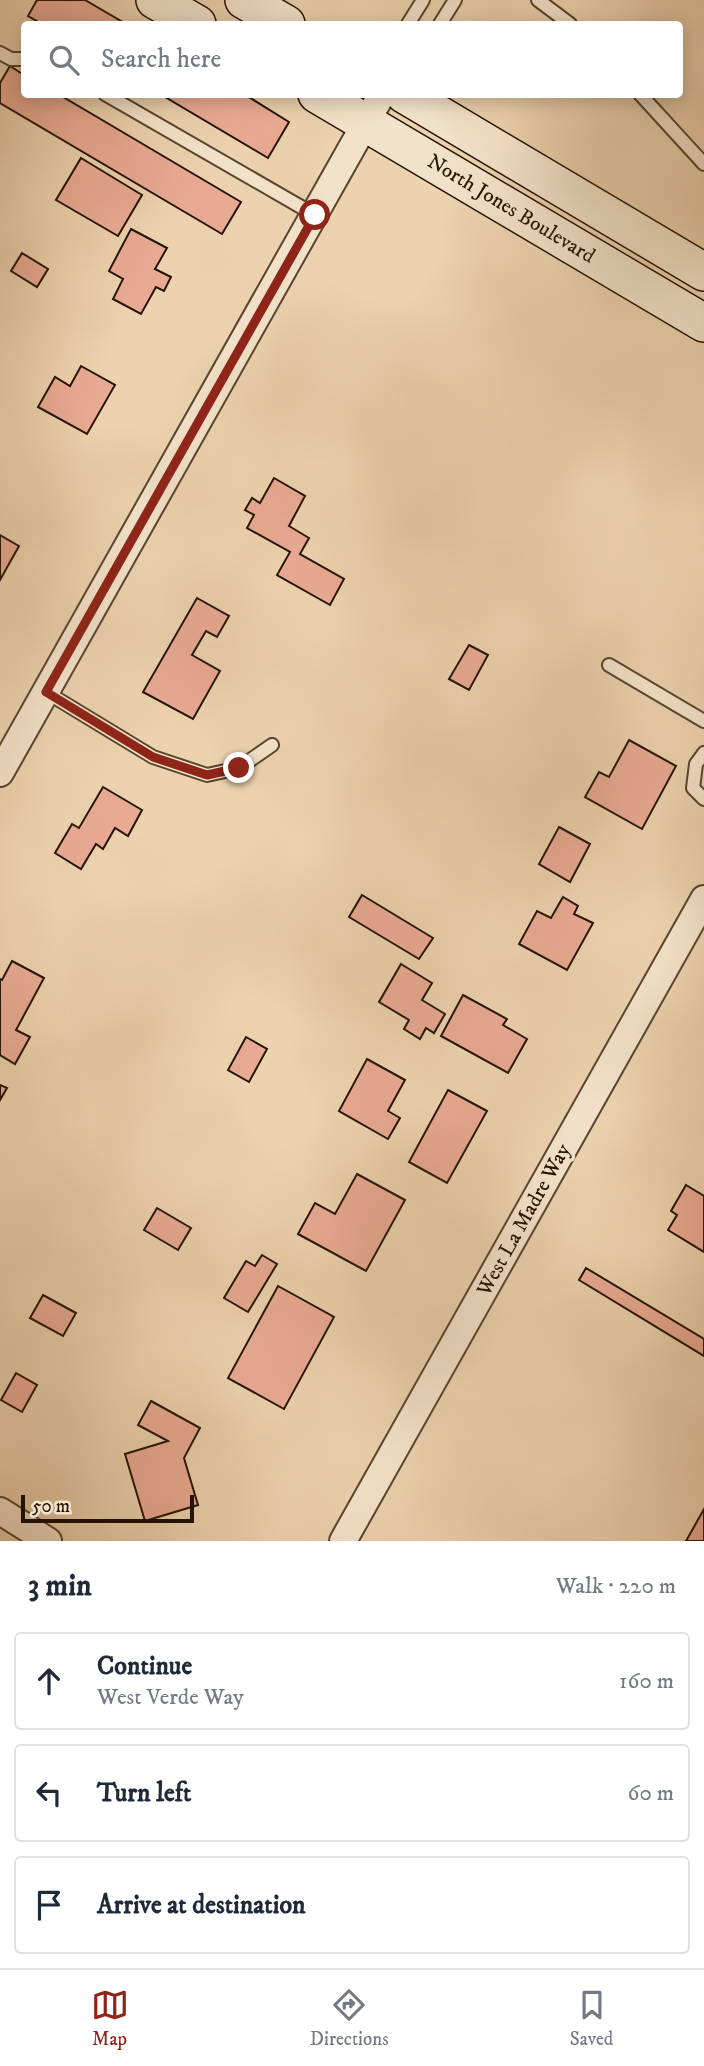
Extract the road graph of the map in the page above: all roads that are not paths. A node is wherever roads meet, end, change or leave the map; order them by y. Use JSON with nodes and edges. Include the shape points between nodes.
{"nodes":[{"id":1,"x":155,"y":0,"type":"edge"},
{"id":2,"x":244,"y":0,"type":"edge"},
{"id":3,"x":423,"y":0,"type":"edge"},
{"id":4,"x":455,"y":0,"type":"edge"},
{"id":5,"x":538,"y":0,"type":"edge"},
{"id":6,"x":192,"y":21,"type":"edge"},
{"id":7,"x":281,"y":21,"type":"edge"},
{"id":8,"x":410,"y":21,"type":"edge"},
{"id":9,"x":442,"y":21,"type":"edge"},
{"id":10,"x":566,"y":21,"type":"edge"},
{"id":11,"x":0,"y":53,"type":"edge"},
{"id":12,"x":21,"y":59,"type":"edge"},
{"id":13,"x":112,"y":98,"type":"edge"},
{"id":14,"x":332,"y":98,"type":"edge"},
{"id":15,"x":411,"y":98,"type":"edge"},
{"id":16,"x":644,"y":98,"type":"edge"},
{"id":17,"x":375,"y":109,"type":"edge"},
{"id":18,"x":704,"y":164,"type":"edge"},
{"id":19,"x":315,"y":215,"type":"junction"},
{"id":20,"x":704,"y":272,"type":"edge"},
{"id":21,"x":704,"y":323,"type":"edge"},
{"id":22,"x":609,"y":665,"type":"dead end"},
{"id":23,"x":46,"y":692,"type":"junction"},
{"id":24,"x":704,"y":721,"type":"edge"},
{"id":25,"x":272,"y":745,"type":"dead end"},
{"id":26,"x":704,"y":752,"type":"edge"},
{"id":27,"x":0,"y":773,"type":"edge"},
{"id":28,"x":704,"y":799,"type":"edge"},
{"id":29,"x":704,"y":899,"type":"edge"},
{"id":30,"x":0,"y":1511,"type":"edge"},
{"id":31,"x":48,"y":1541,"type":"edge"},
{"id":32,"x":343,"y":1541,"type":"edge"}],
"edges":[{"from":1,"to":6,"type":"main road"},
{"from":2,"to":7,"type":"main road"},
{"from":3,"to":8,"type":"lane"},
{"from":4,"to":9,"type":"lane"},
{"from":5,"to":10,"type":"lane"},
{"from":11,"to":12,"type":"lane"},
{"from":13,"to":19,"type":"lane"},
{"from":14,"to":17,"type":"main road","name":"North Jones Boulevard"},
{"from":15,"to":20,"type":"main road","name":"North Jones Boulevard"},
{"from":16,"to":18,"type":"lane"},
{"from":17,"to":19,"type":"street"},
{"from":17,"to":21,"type":"main road","name":"North Jones Boulevard"},
{"from":19,"to":23,"type":"street"},
{"from":22,"to":24,"type":"lane"},
{"from":23,"to":25,"type":"lane","via":[[153,757],[207,775],[239,768]]},
{"from":23,"to":27,"type":"street"},
{"from":26,"to":28,"type":"lane","via":[[696,764],[692,788]]},
{"from":29,"to":32,"type":"street","name":"West La Madre Way"},
{"from":30,"to":31,"type":"street"}]}
